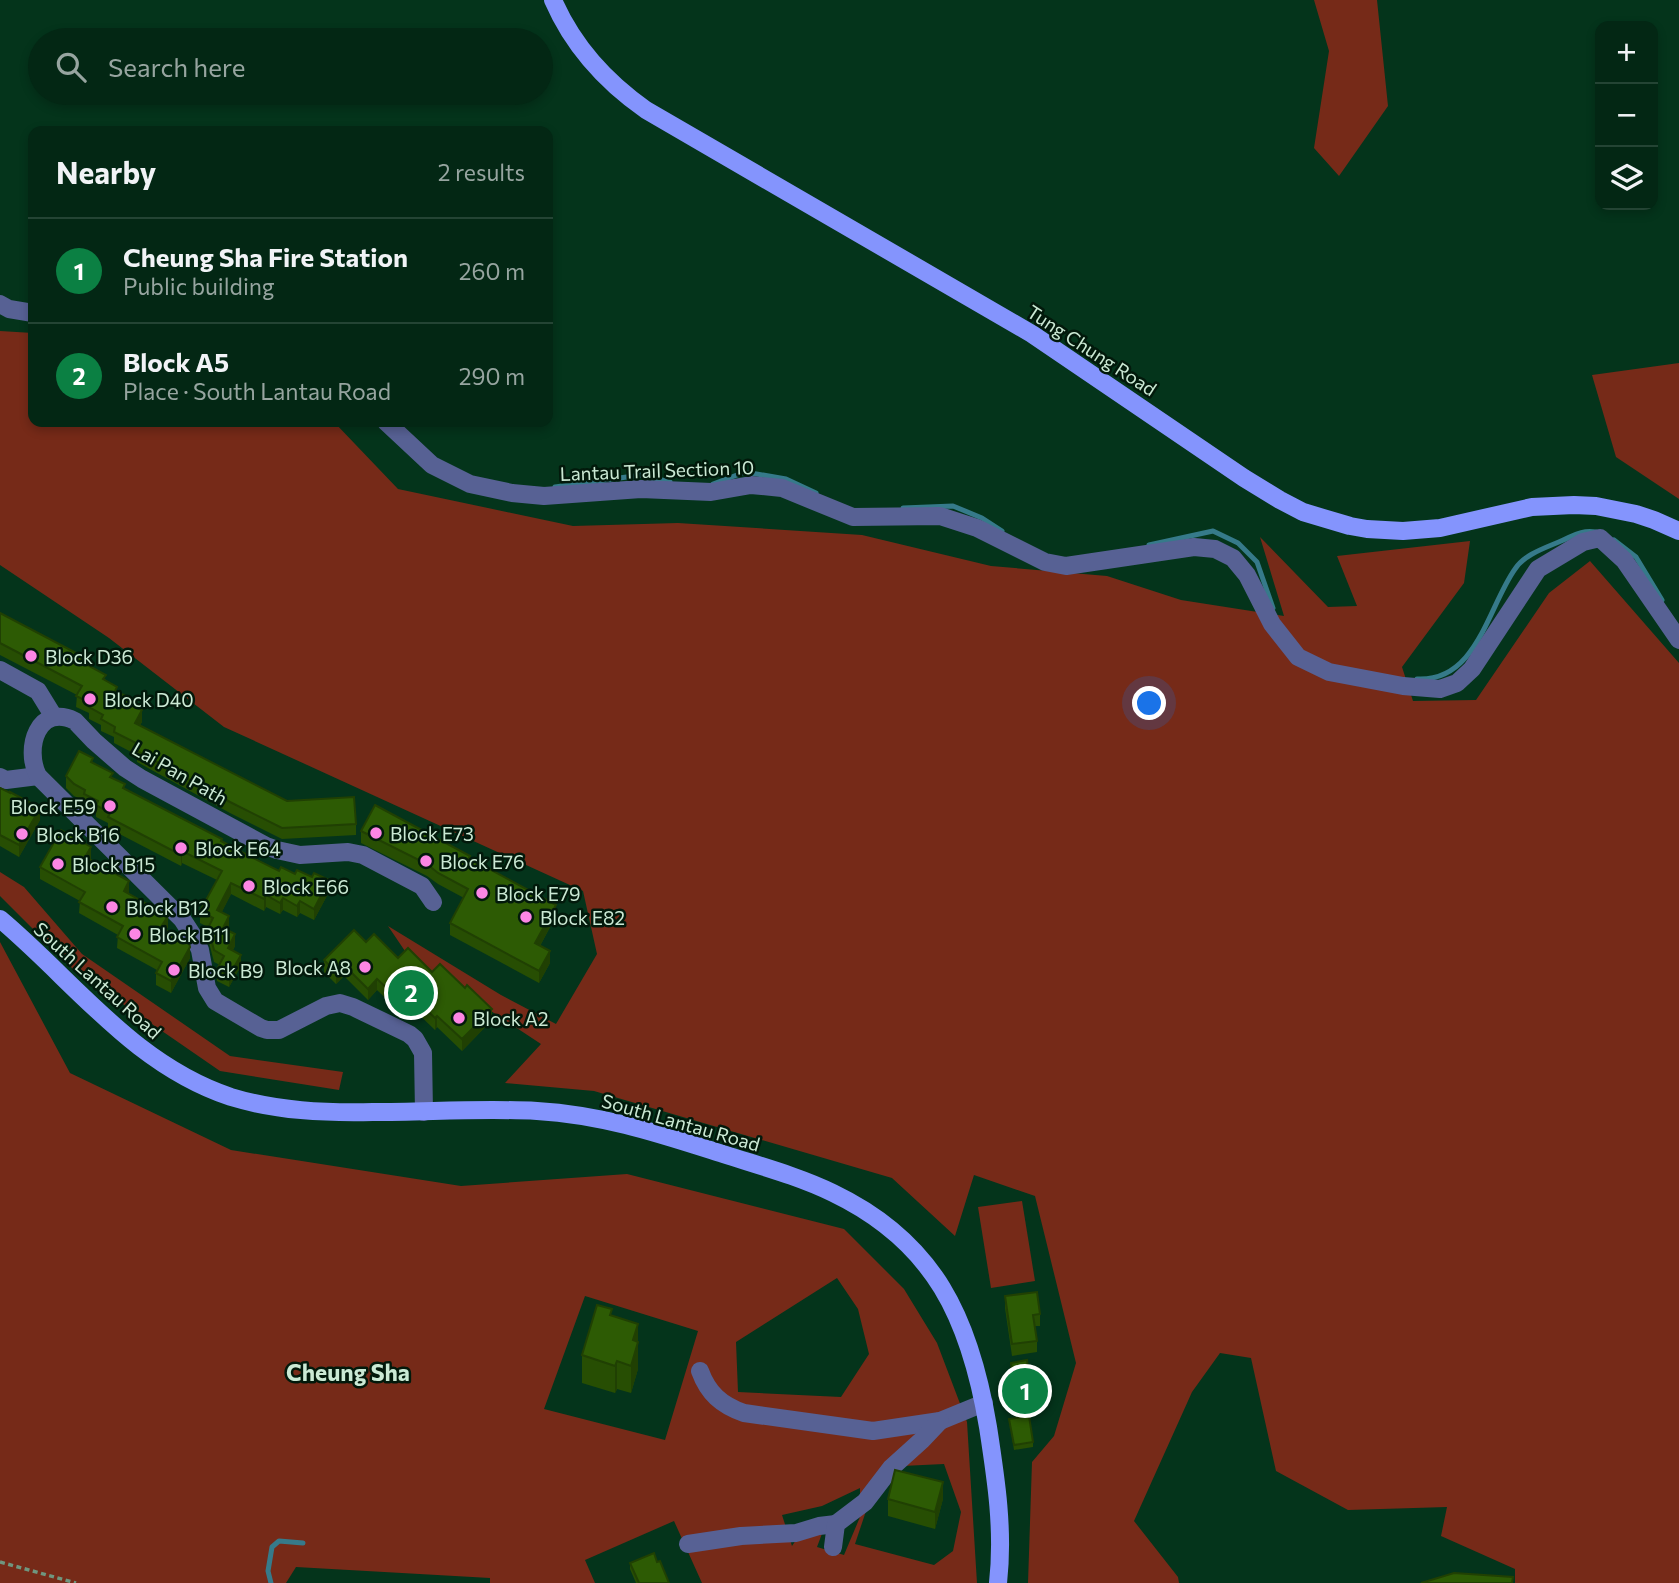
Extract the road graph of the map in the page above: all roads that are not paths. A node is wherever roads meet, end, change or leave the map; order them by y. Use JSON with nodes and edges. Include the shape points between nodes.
{"nodes":[{"id":1,"x":553,"y":0,"type":"edge"},
{"id":2,"x":0,"y":304,"type":"edge"},
{"id":3,"x":28,"y":312,"type":"edge"},
{"id":4,"x":391,"y":427,"type":"edge"},
{"id":5,"x":1677,"y":530,"type":"edge"},
{"id":6,"x":1679,"y":640,"type":"edge"},
{"id":7,"x":0,"y":670,"type":"edge"},
{"id":8,"x":54,"y":717,"type":"junction"},
{"id":9,"x":38,"y":776,"type":"junction"},
{"id":10,"x":0,"y":777,"type":"edge"},
{"id":11,"x":433,"y":902,"type":"dead end"},
{"id":12,"x":0,"y":919,"type":"edge"},
{"id":13,"x":424,"y":1112,"type":"junction"},
{"id":14,"x":700,"y":1371,"type":"dead end"},
{"id":15,"x":984,"y":1403,"type":"junction"},
{"id":16,"x":940,"y":1421,"type":"junction"},
{"id":17,"x":836,"y":1524,"type":"junction"},
{"id":18,"x":688,"y":1544,"type":"dead end"},
{"id":19,"x":833,"y":1547,"type":"dead end"},
{"id":20,"x":998,"y":1583,"type":"edge"}],
"edges":[{"from":1,"to":5,"type":"main road","name":"Tung Chung Road","via":[[574,40],[610,82],[646,110],[1032,334],[1244,478],[1303,512],[1350,526],[1403,531],[1550,505],[1596,506],[1636,514]]},
{"from":2,"to":3,"type":"lane"},
{"from":4,"to":6,"type":"lane","name":"Lantau Trail Section 10","via":[[432,465],[470,484],[512,494],[642,489],[711,492],[751,485],[782,488],[853,517],[940,516],[977,528],[1045,562],[1066,566],[1194,547],[1215,549],[1233,558],[1247,575],[1272,624],[1298,657],[1329,672],[1403,686],[1440,689],[1457,682],[1472,669],[1538,569],[1583,542],[1600,538],[1624,560]]},
{"from":7,"to":8,"type":"lane","via":[[38,691]]},
{"from":8,"to":9,"type":"lane","via":[[42,724],[34,738],[31,757]]},
{"from":8,"to":11,"type":"lane","name":"Lai Pan Path","via":[[75,721],[125,768],[266,846],[300,855],[363,855],[422,886]]},
{"from":9,"to":10,"type":"lane"},
{"from":9,"to":13,"type":"lane","via":[[182,919],[200,950],[207,988],[215,1002],[267,1030],[279,1030],[341,1003],[409,1034],[424,1053]]},
{"from":12,"to":13,"type":"main road","name":"South Lantau Road","via":[[124,1036],[200,1084],[252,1102],[299,1111]]},
{"from":13,"to":15,"type":"main road","name":"South Lantau Road","via":[[533,1111],[620,1122],[784,1174],[848,1200],[904,1241],[930,1269],[965,1334]]},
{"from":14,"to":16,"type":"lane","via":[[711,1394],[744,1413],[873,1431]]},
{"from":15,"to":16,"type":"lane"},
{"from":15,"to":20,"type":"main road","name":"South Lantau Road","via":[[1002,1539]]},
{"from":16,"to":17,"type":"lane","via":[[891,1468],[865,1502]]},
{"from":17,"to":18,"type":"lane","via":[[796,1533]]},
{"from":17,"to":19,"type":"lane"}]}
